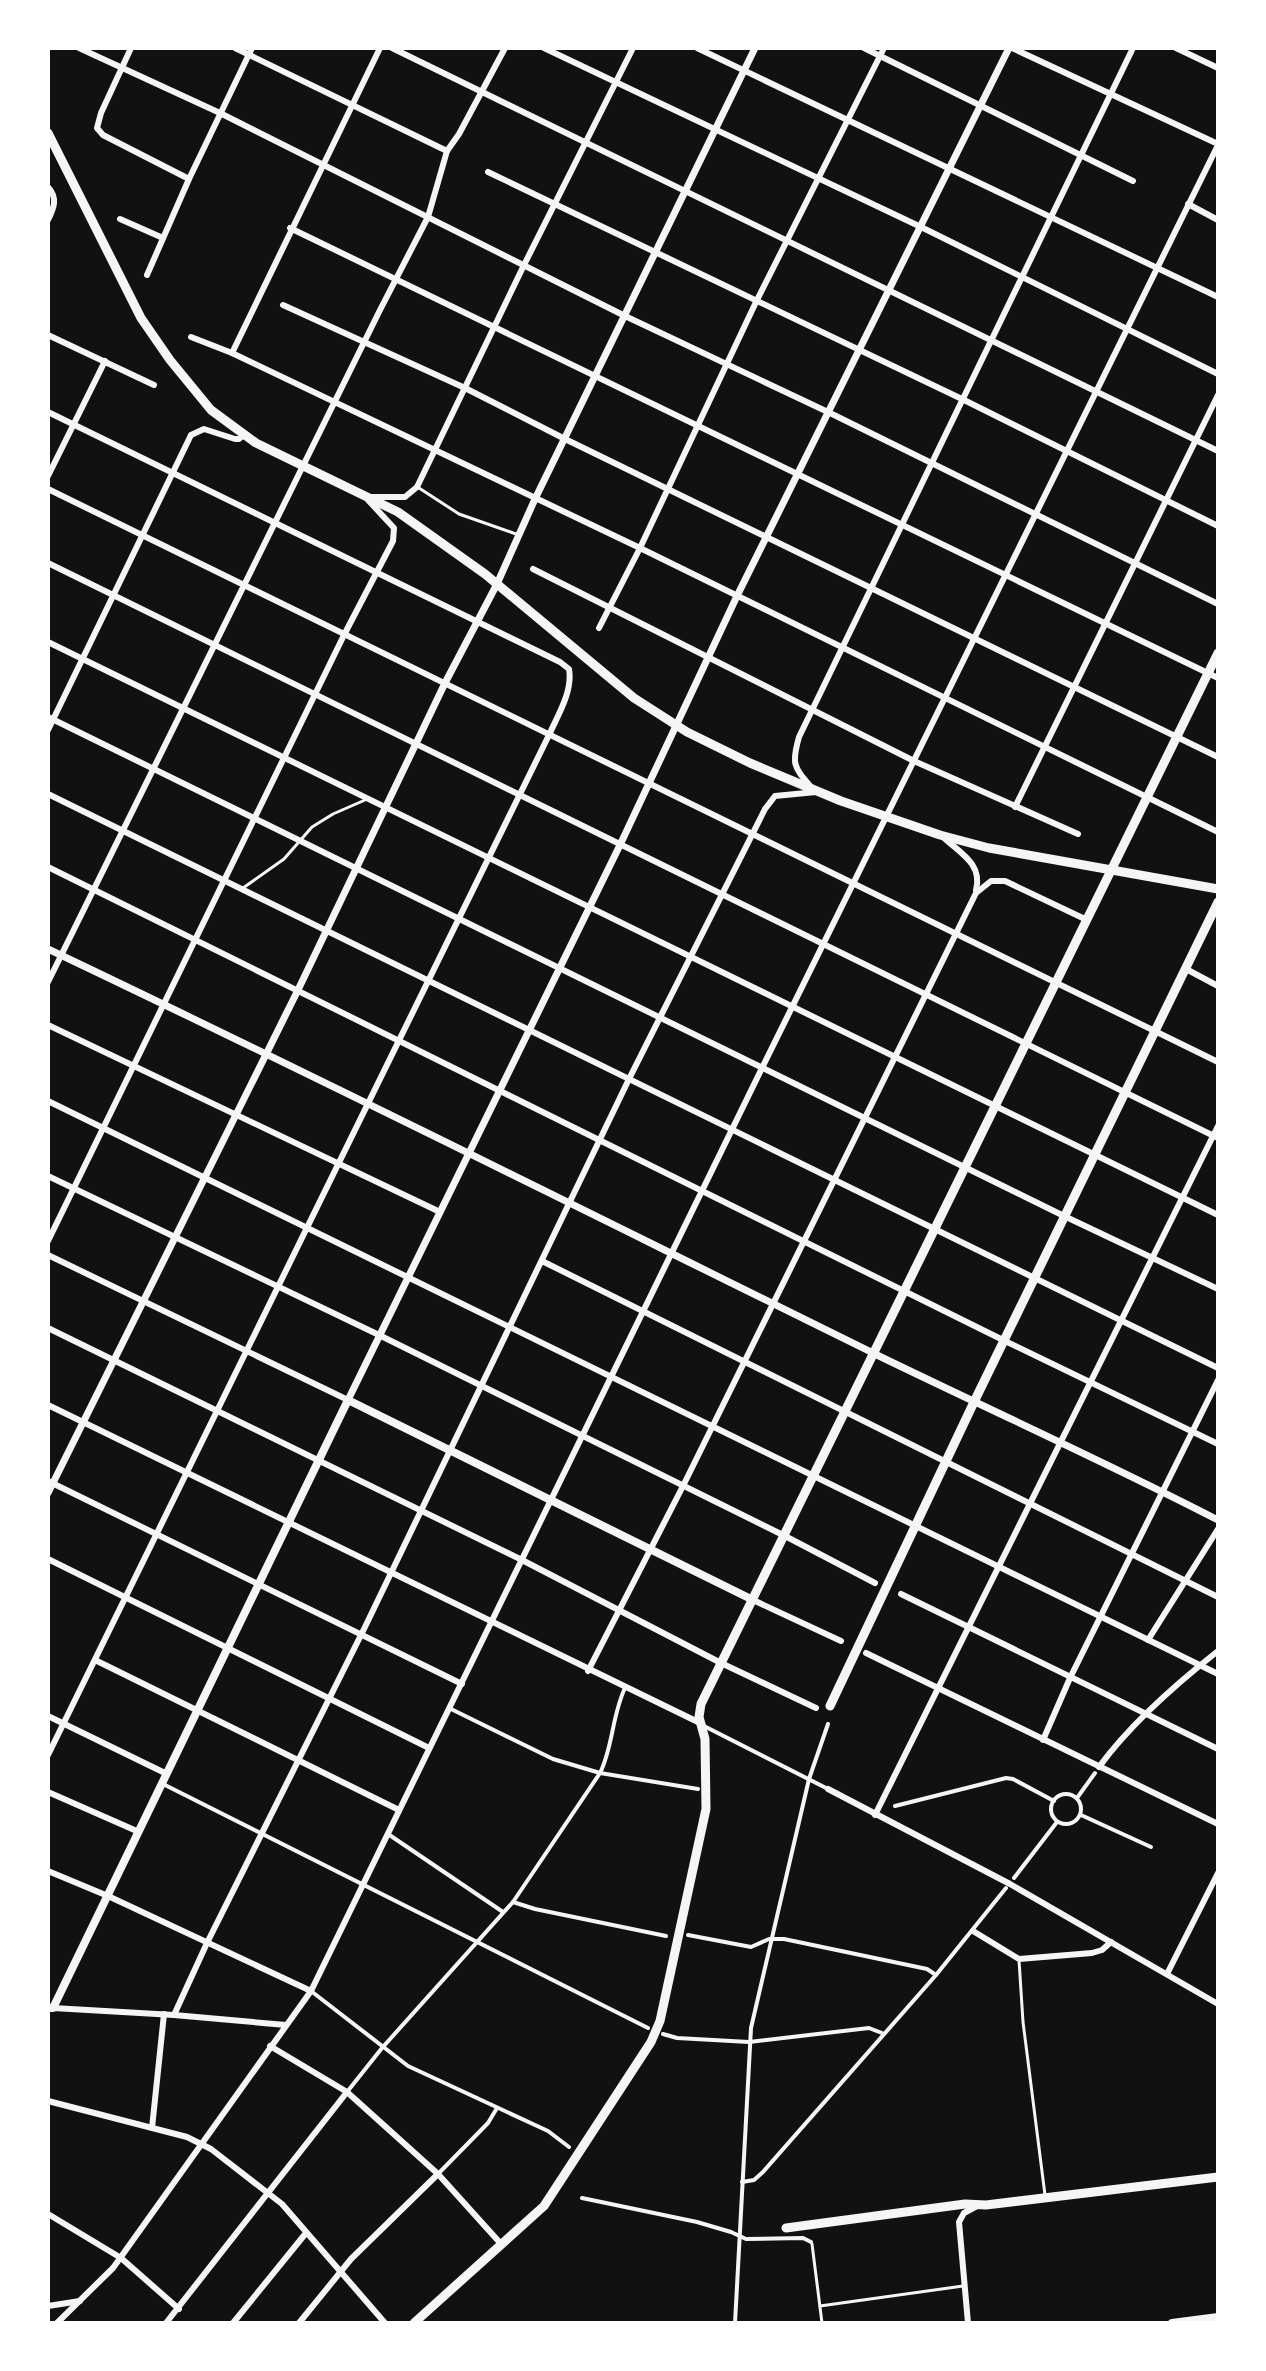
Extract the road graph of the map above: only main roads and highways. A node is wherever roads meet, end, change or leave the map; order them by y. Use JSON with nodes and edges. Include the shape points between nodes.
{"nodes":[{"id":1,"x":48,"y":133,"type":"edge"},
{"id":2,"x":1218,"y":653,"type":"edge"},
{"id":3,"x":1218,"y":889,"type":"edge"},
{"id":4,"x":1216,"y":911,"type":"edge"},
{"id":5,"x":753,"y":1600,"type":"junction"},
{"id":6,"x":830,"y":1706,"type":"dead end"},
{"id":7,"x":50,"y":2008,"type":"edge"},
{"id":8,"x":1218,"y":2177,"type":"edge"},
{"id":9,"x":786,"y":2228,"type":"dead end"},
{"id":10,"x":1213,"y":2318,"type":"edge"},
{"id":11,"x":1184,"y":2322,"type":"edge"},
{"id":12,"x":414,"y":2323,"type":"edge"},
{"id":13,"x":1172,"y":2323,"type":"edge"}],
"edges":[{"from":1,"to":3,"type":"main road","via":[[141,318],[211,410],[244,435],[420,526],[664,718],[816,792],[940,835]]},
{"from":2,"to":5,"type":"main road"},
{"from":4,"to":6,"type":"main road","via":[[1033,1278]]},
{"from":5,"to":7,"type":"main road","via":[[348,1400]]},
{"from":5,"to":12,"type":"main road","via":[[701,1704],[706,1809],[660,2021],[544,2206]]},
{"from":8,"to":9,"type":"main road"},
{"from":10,"to":11,"type":"main road"},
{"from":11,"to":13,"type":"main road"}]}
